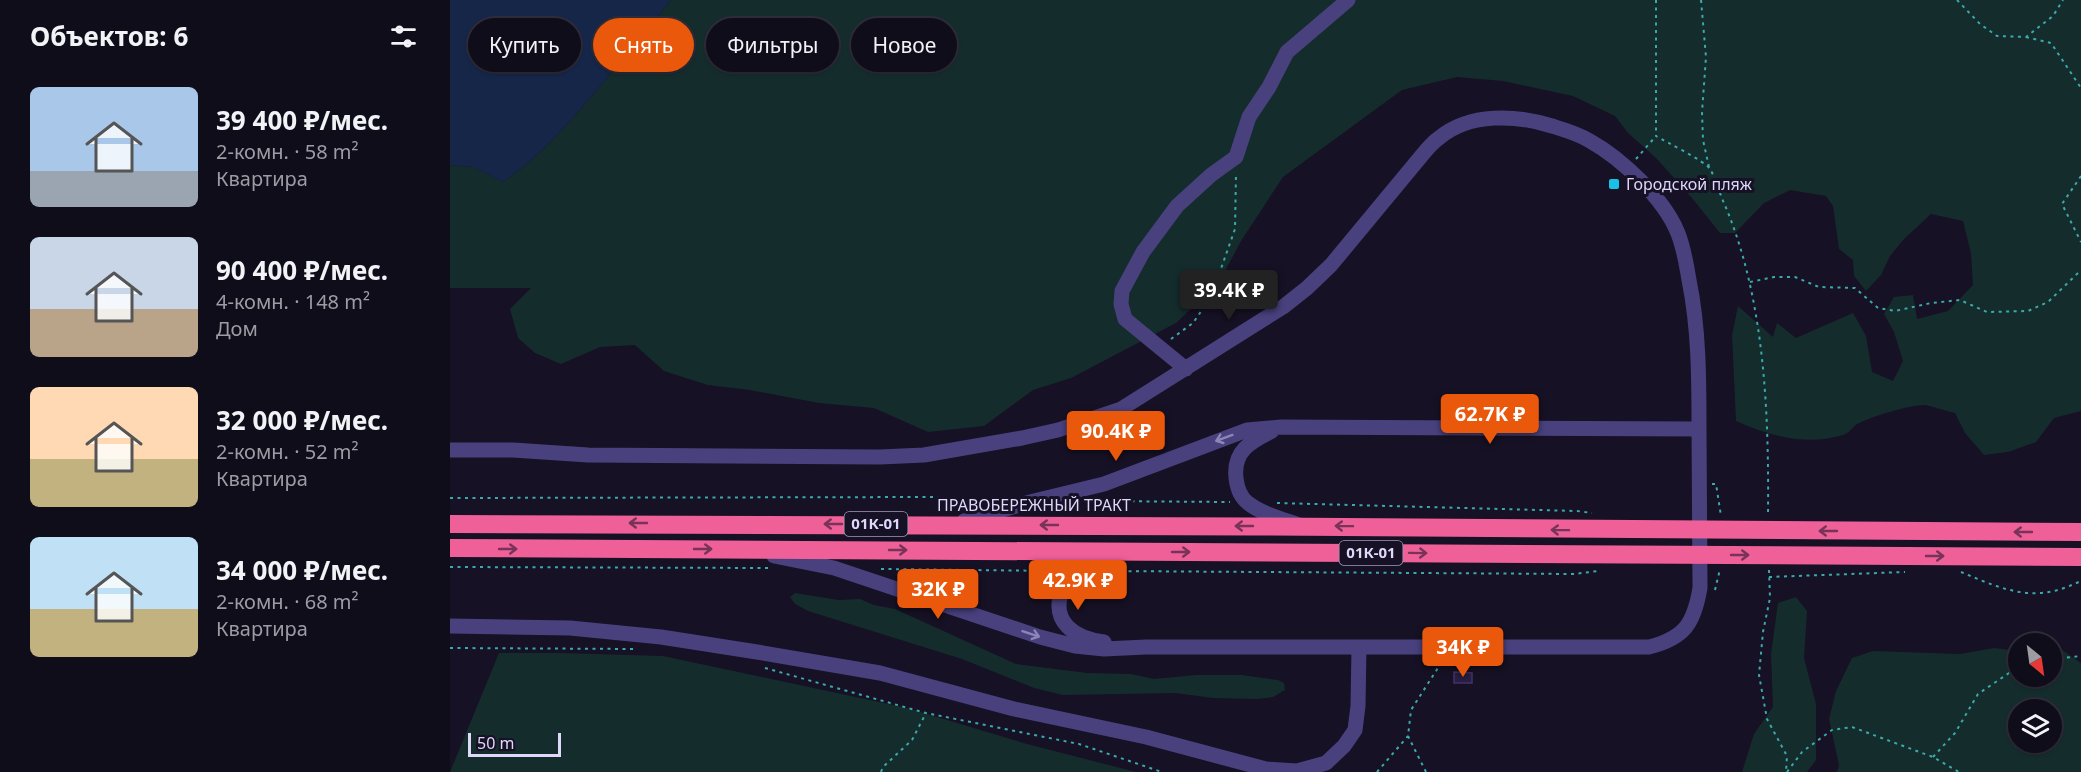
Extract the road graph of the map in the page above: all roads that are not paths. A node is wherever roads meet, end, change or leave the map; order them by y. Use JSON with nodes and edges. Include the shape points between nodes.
{"nodes":[{"id":1,"x":1348,"y":0,"type":"edge"},
{"id":2,"x":1186,"y":369,"type":"junction"},
{"id":3,"x":1281,"y":427,"type":"junction"},
{"id":4,"x":1699,"y":429,"type":"junction"},
{"id":5,"x":450,"y":450,"type":"edge"},
{"id":6,"x":450,"y":524,"type":"edge"},
{"id":7,"x":955,"y":524,"type":"junction"},
{"id":8,"x":1302,"y":526,"type":"junction"},
{"id":9,"x":2081,"y":532,"type":"edge"},
{"id":10,"x":450,"y":548,"type":"edge"},
{"id":11,"x":733,"y":549,"type":"junction"},
{"id":12,"x":1123,"y":552,"type":"junction"},
{"id":13,"x":2081,"y":556,"type":"edge"},
{"id":14,"x":450,"y":626,"type":"edge"},
{"id":15,"x":1146,"y":647,"type":"junction"},
{"id":16,"x":1359,"y":647,"type":"junction"}],
"edges":[{"from":1,"to":2,"type":"street","via":[[1287,52],[1249,117],[1236,158],[1177,206],[1143,252],[1122,291],[1125,320]]},
{"from":2,"to":4,"type":"street","via":[[1307,288],[1440,137],[1475,121],[1518,118],[1590,141],[1628,169],[1666,210],[1684,252],[1694,302],[1700,363]]},
{"from":2,"to":5,"type":"street","via":[[1122,409],[1096,419],[1022,438],[924,455],[588,455]]},
{"from":3,"to":4,"type":"street"},
{"from":3,"to":7,"type":"street","one_way":true,"via":[[1248,430],[1104,484]]},
{"from":3,"to":8,"type":"street","via":[[1242,450],[1235,466],[1237,488],[1246,502],[1263,512]]},
{"from":4,"to":16,"type":"street","via":[[1700,588],[1691,622],[1667,643],[1649,647]]},
{"from":7,"to":6,"type":"highway","name":"ПРАВОБЕРЕЖНЫЙ ТРАКТ","number":"01К-01","one_way":true},
{"from":8,"to":7,"type":"highway","name":"ПРАВОБЕРЕЖНЫЙ ТРАКТ","number":"01К-01","one_way":true},
{"from":9,"to":8,"type":"highway","name":"ПРАВОБЕРЕЖНЫЙ ТРАКТ","number":"01К-01","one_way":true},
{"from":10,"to":11,"type":"highway","number":"01К-01","one_way":true},
{"from":11,"to":12,"type":"highway","number":"01К-01","one_way":true},
{"from":11,"to":15,"type":"street","one_way":true,"via":[[834,568],[1076,646]]},
{"from":12,"to":13,"type":"highway","number":"01К-01","one_way":true,"via":[[1613,562]]},
{"from":12,"to":15,"type":"street","via":[[1095,559],[1075,571],[1058,602],[1062,617],[1071,628],[1091,640]]},
{"from":14,"to":16,"type":"street","via":[[570,628],[791,657],[880,673],[1266,770],[1297,771],[1326,763],[1355,730]]},
{"from":15,"to":16,"type":"street"}]}
